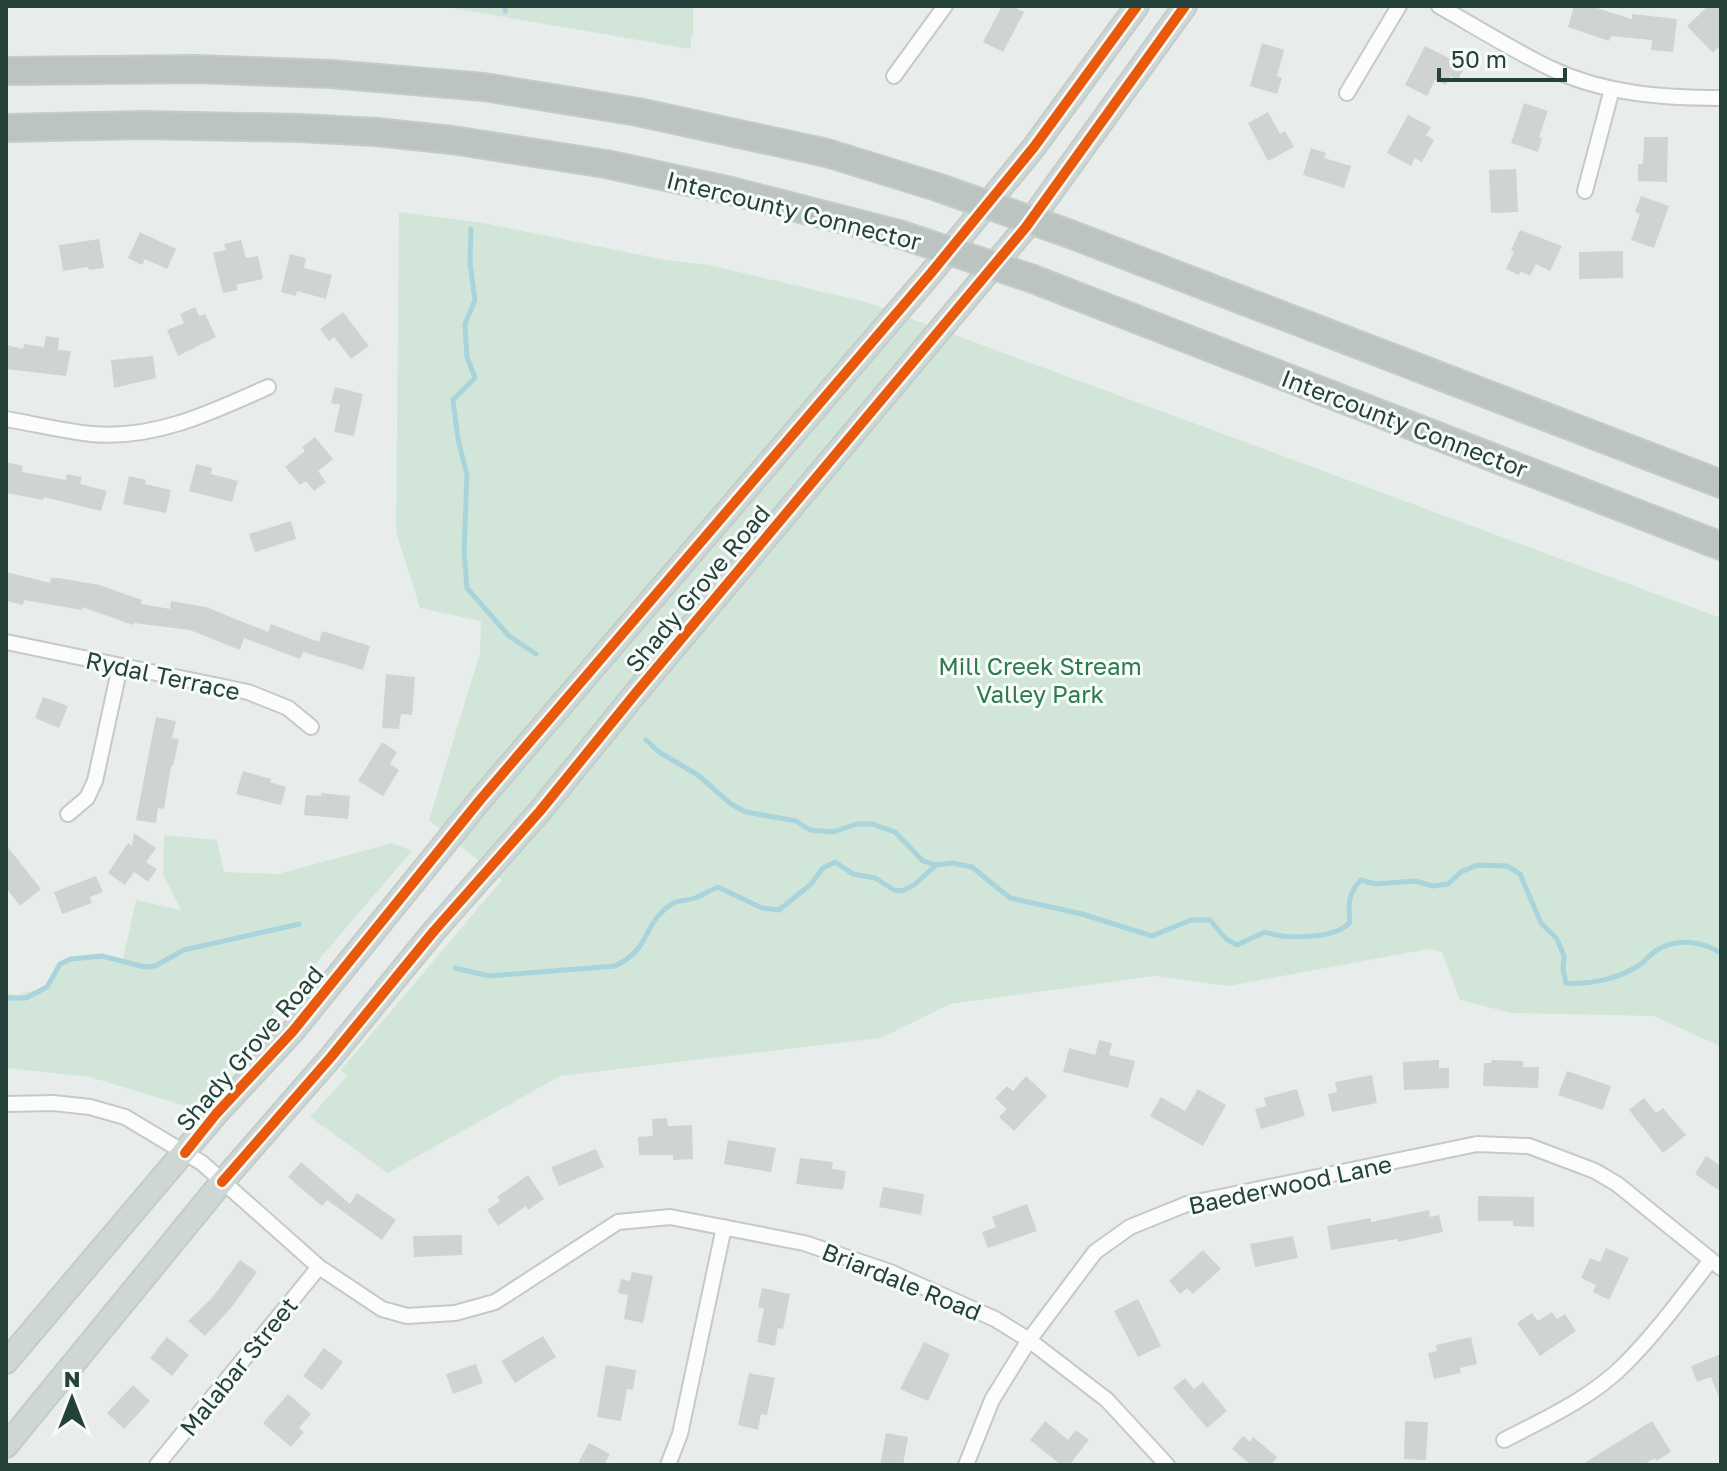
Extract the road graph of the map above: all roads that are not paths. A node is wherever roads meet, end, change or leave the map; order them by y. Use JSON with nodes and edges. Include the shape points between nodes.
{"nodes":[{"id":1,"x":945,"y":6,"type":"edge"},
{"id":2,"x":1137,"y":6,"type":"edge"},
{"id":3,"x":1185,"y":6,"type":"edge"},
{"id":4,"x":1399,"y":6,"type":"edge"},
{"id":5,"x":1439,"y":6,"type":"edge"},
{"id":6,"x":6,"y":71,"type":"edge"},
{"id":7,"x":894,"y":76,"type":"dead end"},
{"id":8,"x":1612,"y":89,"type":"junction"},
{"id":9,"x":1347,"y":93,"type":"dead end"},
{"id":10,"x":1721,"y":98,"type":"edge"},
{"id":11,"x":6,"y":128,"type":"edge"},
{"id":12,"x":1585,"y":191,"type":"dead end"},
{"id":13,"x":268,"y":387,"type":"dead end"},
{"id":14,"x":6,"y":419,"type":"edge"},
{"id":15,"x":1721,"y":484,"type":"edge"},
{"id":16,"x":1721,"y":546,"type":"edge"},
{"id":17,"x":6,"y":642,"type":"edge"},
{"id":18,"x":120,"y":666,"type":"junction"},
{"id":19,"x":311,"y":727,"type":"dead end"},
{"id":20,"x":68,"y":814,"type":"dead end"},
{"id":21,"x":6,"y":1104,"type":"edge"},
{"id":22,"x":185,"y":1153,"type":"junction"},
{"id":23,"x":222,"y":1182,"type":"junction"},
{"id":24,"x":724,"y":1227,"type":"junction"},
{"id":25,"x":1716,"y":1264,"type":"edge"},
{"id":26,"x":319,"y":1267,"type":"junction"},
{"id":27,"x":1029,"y":1340,"type":"junction"},
{"id":28,"x":6,"y":1362,"type":"edge"},
{"id":29,"x":1504,"y":1440,"type":"dead end"},
{"id":30,"x":6,"y":1446,"type":"edge"},
{"id":31,"x":157,"y":1465,"type":"edge"},
{"id":32,"x":668,"y":1465,"type":"edge"},
{"id":33,"x":966,"y":1465,"type":"edge"},
{"id":34,"x":1167,"y":1465,"type":"edge"}],
"edges":[{"from":1,"to":7,"type":"street"},
{"from":2,"to":22,"type":"main road","name":"Shady Grove Road","via":[[1034,147],[931,273]]},
{"from":3,"to":23,"type":"main road","name":"Shady Grove Road","via":[[1026,227],[540,811]]},
{"from":4,"to":9,"type":"street"},
{"from":5,"to":8,"type":"street","via":[[1554,70]]},
{"from":6,"to":15,"type":"highway","bridge":true,"via":[[212,69],[484,87],[638,112],[827,153],[1070,234]]},
{"from":8,"to":10,"type":"street","via":[[1664,98]]},
{"from":8,"to":12,"type":"street"},
{"from":11,"to":16,"type":"highway","name":"Intercounty Connector","bridge":true,"via":[[143,125],[376,132],[606,164],[731,191],[899,234],[1033,279]]},
{"from":13,"to":14,"type":"street","via":[[202,417],[155,430],[93,435]]},
{"from":17,"to":18,"type":"street","name":"Rydal Terrace"},
{"from":18,"to":19,"type":"street","name":"Rydal Terrace","via":[[248,692],[288,708]]},
{"from":18,"to":20,"type":"street","via":[[95,781],[87,798]]},
{"from":21,"to":22,"type":"street","name":"Briardale Road","via":[[90,1107],[125,1117]]},
{"from":22,"to":23,"type":"street","name":"Briardale Road"},
{"from":22,"to":28,"type":"main road","name":"Shady Grove Road"},
{"from":23,"to":26,"type":"street","name":"Briardale Road"},
{"from":23,"to":30,"type":"main road","name":"Shady Grove Road"},
{"from":24,"to":26,"type":"street","name":"Briardale Road","via":[[670,1217],[618,1222],[495,1302],[455,1313],[407,1316],[382,1309]]},
{"from":24,"to":27,"type":"street","name":"Briardale Road","via":[[804,1243],[890,1272]]},
{"from":24,"to":32,"type":"street","via":[[680,1434]]},
{"from":25,"to":27,"type":"street","name":"Baederwood Lane","via":[[1595,1171],[1529,1146],[1477,1144],[1187,1204],[1130,1227],[1095,1252]]},
{"from":25,"to":29,"type":"street","via":[[1622,1367],[1564,1410]]},
{"from":26,"to":31,"type":"street","name":"Malabar Street"},
{"from":27,"to":33,"type":"street","name":"Baederwood Lane","via":[[992,1400]]},
{"from":27,"to":34,"type":"street","name":"Briardale Road","via":[[1107,1400]]}]}
